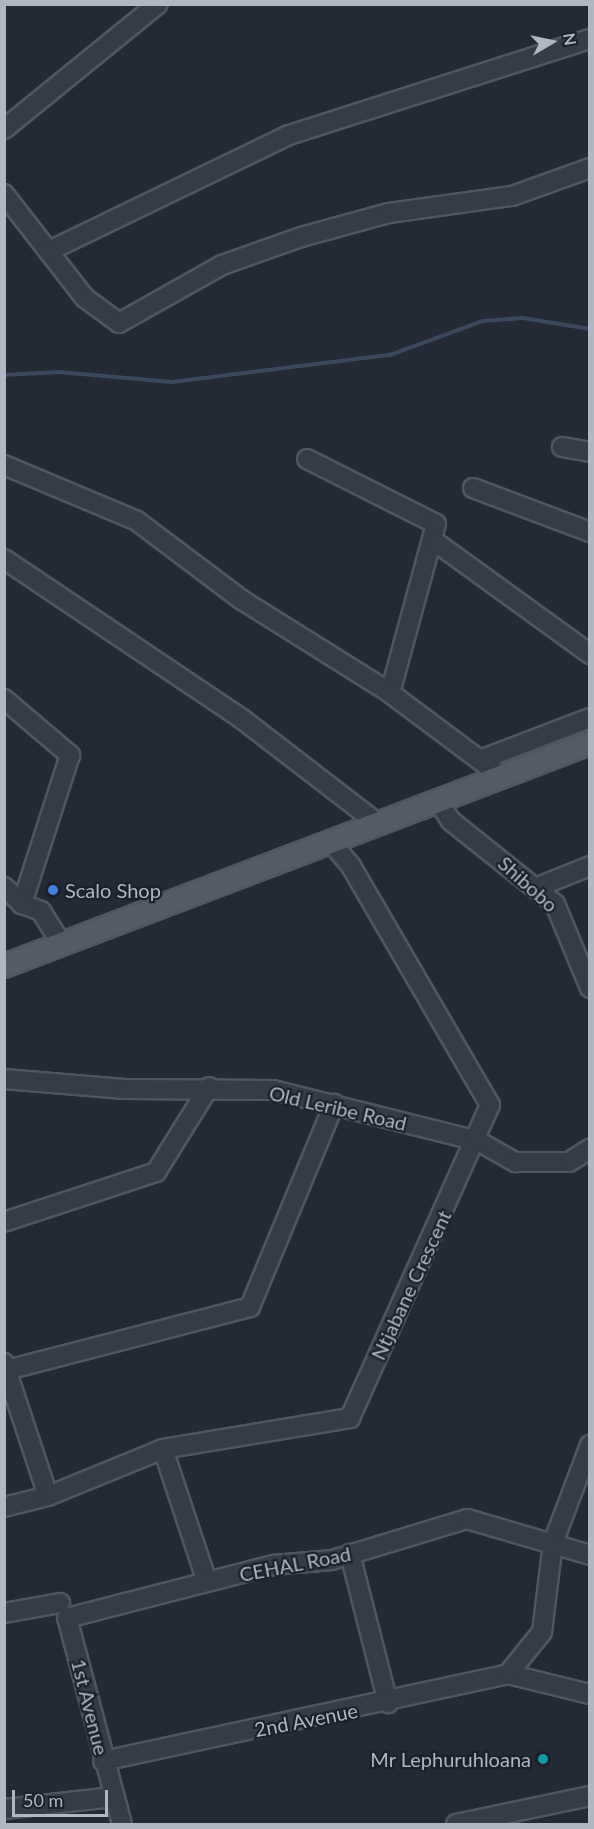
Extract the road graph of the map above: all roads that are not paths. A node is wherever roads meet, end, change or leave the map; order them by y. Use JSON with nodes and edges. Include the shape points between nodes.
{"nodes":[{"id":1,"x":158,"y":4,"type":"edge"},
{"id":2,"x":590,"y":39,"type":"edge"},
{"id":3,"x":4,"y":129,"type":"edge"},
{"id":4,"x":590,"y":168,"type":"edge"},
{"id":5,"x":4,"y":194,"type":"edge"},
{"id":6,"x":51,"y":250,"type":"junction"},
{"id":7,"x":562,"y":447,"type":"dead end"},
{"id":8,"x":590,"y":452,"type":"edge"},
{"id":9,"x":308,"y":459,"type":"dead end"},
{"id":10,"x":4,"y":465,"type":"edge"},
{"id":11,"x":473,"y":488,"type":"dead end"},
{"id":12,"x":590,"y":532,"type":"edge"},
{"id":13,"x":434,"y":540,"type":"junction"},
{"id":14,"x":4,"y":559,"type":"edge"},
{"id":15,"x":590,"y":654,"type":"edge"},
{"id":16,"x":390,"y":693,"type":"junction"},
{"id":17,"x":4,"y":699,"type":"edge"},
{"id":18,"x":590,"y":718,"type":"edge"},
{"id":19,"x":590,"y":743,"type":"edge"},
{"id":20,"x":480,"y":760,"type":"junction"},
{"id":21,"x":501,"y":776,"type":"junction"},
{"id":22,"x":438,"y":801,"type":"junction"},
{"id":23,"x":377,"y":823,"type":"junction"},
{"id":24,"x":331,"y":842,"type":"junction"},
{"id":25,"x":590,"y":866,"type":"edge"},
{"id":26,"x":4,"y":887,"type":"edge"},
{"id":27,"x":535,"y":888,"type":"junction"},
{"id":28,"x":21,"y":904,"type":"junction"},
{"id":29,"x":62,"y":945,"type":"junction"},
{"id":30,"x":4,"y":966,"type":"edge"},
{"id":31,"x":590,"y":988,"type":"edge"},
{"id":32,"x":4,"y":1079,"type":"edge"},
{"id":33,"x":209,"y":1087,"type":"junction"},
{"id":34,"x":334,"y":1104,"type":"junction"},
{"id":35,"x":478,"y":1141,"type":"junction"},
{"id":36,"x":590,"y":1149,"type":"edge"},
{"id":37,"x":4,"y":1222,"type":"edge"},
{"id":38,"x":6,"y":1366,"type":"edge"},
{"id":39,"x":590,"y":1445,"type":"edge"},
{"id":40,"x":163,"y":1449,"type":"junction"},
{"id":41,"x":48,"y":1496,"type":"junction"},
{"id":42,"x":4,"y":1507,"type":"edge"},
{"id":43,"x":553,"y":1543,"type":"junction"},
{"id":44,"x":350,"y":1554,"type":"junction"},
{"id":45,"x":590,"y":1556,"type":"edge"},
{"id":46,"x":207,"y":1581,"type":"junction"},
{"id":47,"x":63,"y":1610,"type":"junction"},
{"id":48,"x":4,"y":1612,"type":"edge"},
{"id":49,"x":508,"y":1674,"type":"junction"},
{"id":50,"x":590,"y":1694,"type":"edge"},
{"id":51,"x":388,"y":1702,"type":"junction"},
{"id":52,"x":103,"y":1761,"type":"junction"},
{"id":53,"x":590,"y":1796,"type":"edge"},
{"id":54,"x":114,"y":1797,"type":"junction"},
{"id":55,"x":4,"y":1809,"type":"edge"},
{"id":56,"x":122,"y":1824,"type":"edge"},
{"id":57,"x":456,"y":1824,"type":"edge"}],
"edges":[{"from":1,"to":3,"type":"street"},
{"from":2,"to":6,"type":"street","via":[[289,135]]},
{"from":4,"to":6,"type":"street","via":[[512,196],[389,213],[292,240],[222,266],[119,323],[85,298]]},
{"from":5,"to":6,"type":"street"},
{"from":7,"to":8,"type":"street"},
{"from":9,"to":13,"type":"street","via":[[436,524]]},
{"from":10,"to":16,"type":"street","via":[[137,521],[242,600]]},
{"from":11,"to":12,"type":"street"},
{"from":13,"to":15,"type":"street"},
{"from":13,"to":16,"type":"street"},
{"from":14,"to":23,"type":"street","via":[[242,719]]},
{"from":16,"to":20,"type":"street"},
{"from":17,"to":28,"type":"street","via":[[70,754]]},
{"from":18,"to":20,"type":"street"},
{"from":19,"to":21,"type":"main road"},
{"from":20,"to":21,"type":"street"},
{"from":21,"to":22,"type":"main road"},
{"from":22,"to":23,"type":"main road"},
{"from":22,"to":27,"type":"street","name":"Shibobo","via":[[451,821]]},
{"from":23,"to":24,"type":"main road"},
{"from":24,"to":29,"type":"main road"},
{"from":24,"to":35,"type":"street","name":"Ntjabane Crescent","via":[[351,867],[490,1105]]},
{"from":25,"to":27,"type":"street"},
{"from":26,"to":28,"type":"street"},
{"from":27,"to":31,"type":"street","name":"Shibobo","via":[[565,919]]},
{"from":28,"to":29,"type":"street","via":[[41,911]]},
{"from":29,"to":30,"type":"main road"},
{"from":32,"to":33,"type":"street","name":"Old Leribe Road","via":[[125,1089]]},
{"from":33,"to":34,"type":"street","name":"Old Leribe Road","via":[[273,1090]]},
{"from":33,"to":37,"type":"street","via":[[156,1172]]},
{"from":34,"to":35,"type":"street","name":"Old Leribe Road"},
{"from":34,"to":38,"type":"street","via":[[250,1307]]},
{"from":35,"to":36,"type":"street","name":"Old Leribe Road","via":[[515,1162],[568,1162]]},
{"from":35,"to":40,"type":"street","name":"Ntjabane Crescent","via":[[350,1418]]},
{"from":38,"to":41,"type":"street"},
{"from":39,"to":43,"type":"street"},
{"from":40,"to":41,"type":"street","name":"Ntjabane Crescent"},
{"from":40,"to":46,"type":"street"},
{"from":41,"to":42,"type":"street","name":"Ntjabane Crescent"},
{"from":43,"to":44,"type":"street","name":"CEHAL Road","via":[[467,1519]]},
{"from":43,"to":45,"type":"street","name":"CEHAL Road"},
{"from":43,"to":49,"type":"street","via":[[542,1632]]},
{"from":44,"to":46,"type":"street","name":"CEHAL Road"},
{"from":44,"to":51,"type":"street"},
{"from":46,"to":47,"type":"street","name":"CEHAL Road"},
{"from":47,"to":48,"type":"street","name":"CEHAL Road"},
{"from":47,"to":52,"type":"street","name":"1st Avenue"},
{"from":49,"to":50,"type":"street","name":"2nd Avenue"},
{"from":49,"to":51,"type":"street","name":"2nd Avenue"},
{"from":51,"to":52,"type":"street","name":"2nd Avenue"},
{"from":52,"to":54,"type":"street","name":"1st Avenue"},
{"from":53,"to":57,"type":"street"},
{"from":54,"to":55,"type":"street"},
{"from":54,"to":56,"type":"street","name":"1st Avenue"}]}
